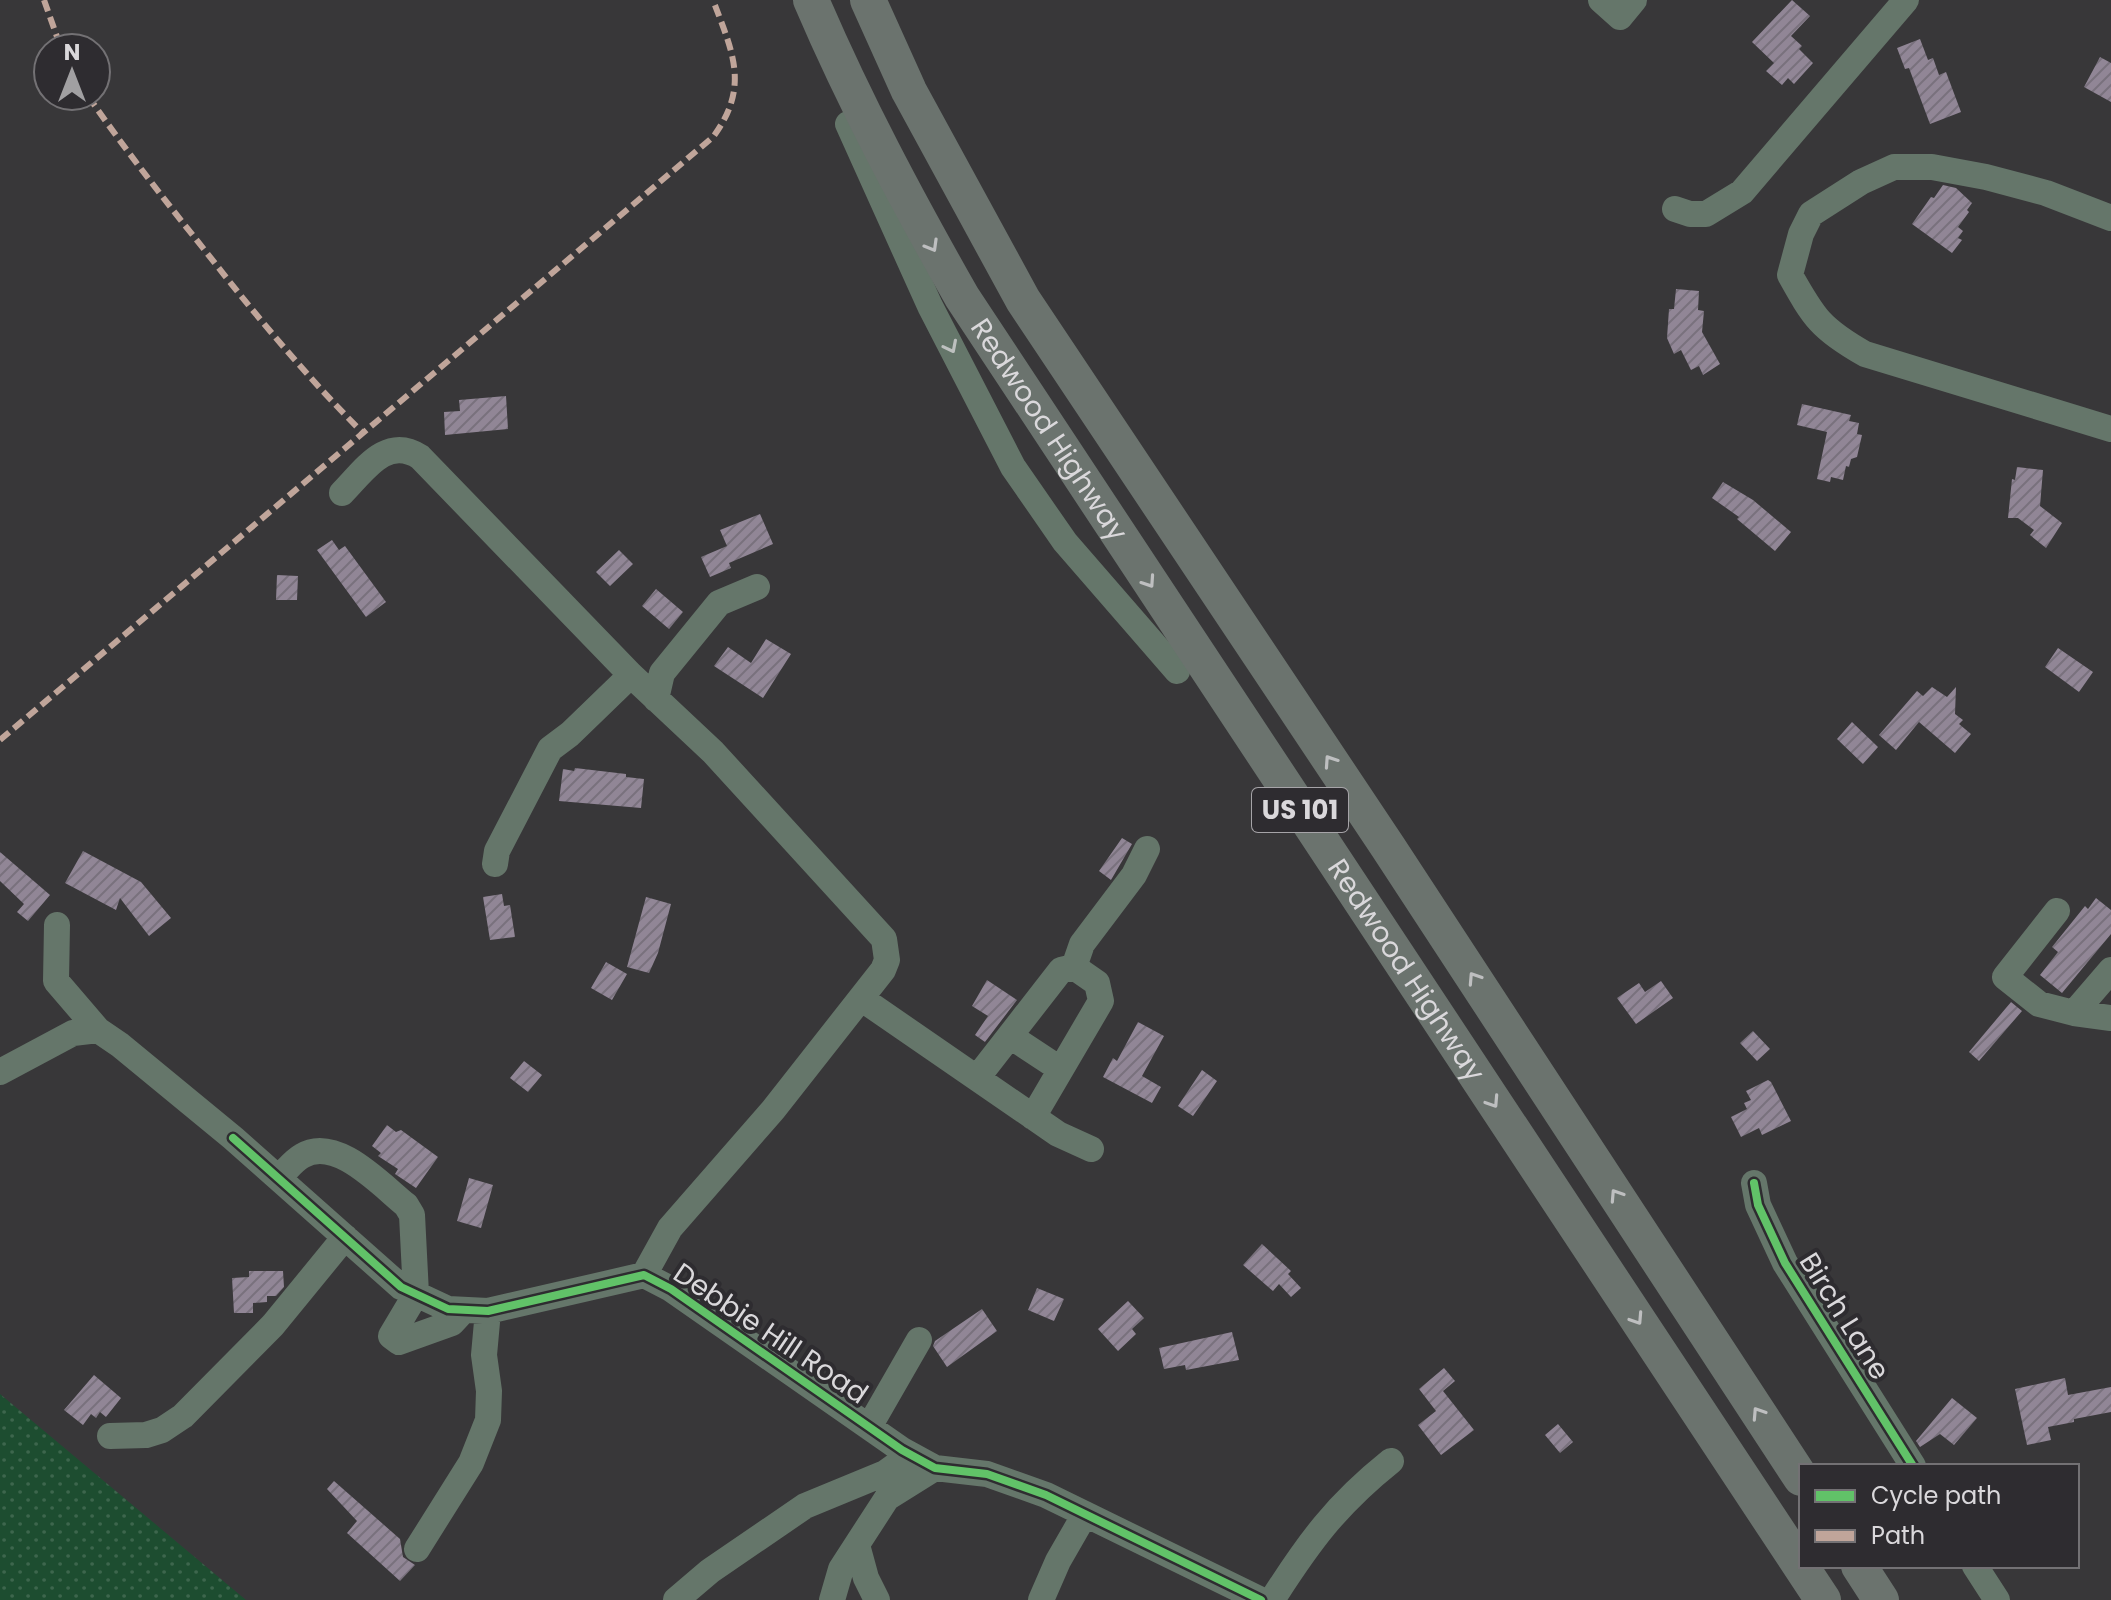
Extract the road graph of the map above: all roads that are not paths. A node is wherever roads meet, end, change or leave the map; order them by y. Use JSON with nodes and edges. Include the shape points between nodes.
{"nodes":[{"id":1,"x":811,"y":0,"type":"edge"},
{"id":2,"x":868,"y":0,"type":"edge"},
{"id":3,"x":1601,"y":0,"type":"edge"},
{"id":4,"x":1634,"y":0,"type":"edge"},
{"id":5,"x":1906,"y":0,"type":"edge"},
{"id":6,"x":848,"y":124,"type":"joint"},
{"id":7,"x":1675,"y":209,"type":"dead end"},
{"id":8,"x":2111,"y":218,"type":"edge"},
{"id":9,"x":2111,"y":429,"type":"edge"},
{"id":10,"x":342,"y":493,"type":"dead end"},
{"id":11,"x":757,"y":587,"type":"dead end"},
{"id":12,"x":1177,"y":671,"type":"joint"},
{"id":13,"x":631,"y":675,"type":"junction"},
{"id":14,"x":656,"y":699,"type":"junction"},
{"id":15,"x":1147,"y":849,"type":"dead end"},
{"id":16,"x":495,"y":864,"type":"dead end"},
{"id":17,"x":2057,"y":911,"type":"dead end"},
{"id":18,"x":57,"y":925,"type":"dead end"},
{"id":19,"x":1074,"y":967,"type":"junction"},
{"id":20,"x":2111,"y":970,"type":"edge"},
{"id":21,"x":1415,"y":984,"type":"junction"},
{"id":22,"x":862,"y":999,"type":"junction"},
{"id":23,"x":2074,"y":1013,"type":"junction"},
{"id":24,"x":2111,"y":1018,"type":"edge"},
{"id":25,"x":98,"y":1030,"type":"junction"},
{"id":26,"x":1010,"y":1036,"type":"junction"},
{"id":27,"x":1060,"y":1069,"type":"junction"},
{"id":28,"x":0,"y":1072,"type":"edge"},
{"id":29,"x":977,"y":1078,"type":"junction"},
{"id":30,"x":1033,"y":1117,"type":"junction"},
{"id":31,"x":1091,"y":1149,"type":"dead end"},
{"id":32,"x":278,"y":1178,"type":"junction"},
{"id":33,"x":1754,"y":1183,"type":"dead end"},
{"id":34,"x":345,"y":1237,"type":"junction"},
{"id":35,"x":644,"y":1275,"type":"junction"},
{"id":36,"x":416,"y":1294,"type":"junction"},
{"id":37,"x":476,"y":1310,"type":"junction"},
{"id":38,"x":919,"y":1340,"type":"dead end"},
{"id":39,"x":869,"y":1427,"type":"junction"},
{"id":40,"x":110,"y":1436,"type":"dead end"},
{"id":41,"x":910,"y":1455,"type":"junction"},
{"id":42,"x":1391,"y":1461,"type":"dead end"},
{"id":43,"x":1912,"y":1464,"type":"edge"},
{"id":44,"x":935,"y":1468,"type":"junction"},
{"id":45,"x":1799,"y":1475,"type":"edge"},
{"id":46,"x":1085,"y":1514,"type":"junction"},
{"id":47,"x":857,"y":1545,"type":"junction"},
{"id":48,"x":417,"y":1549,"type":"dead end"},
{"id":49,"x":1799,"y":1564,"type":"edge"},
{"id":50,"x":1802,"y":1568,"type":"edge"},
{"id":51,"x":1860,"y":1568,"type":"edge"},
{"id":52,"x":1976,"y":1568,"type":"edge"},
{"id":53,"x":676,"y":1600,"type":"edge"},
{"id":54,"x":832,"y":1600,"type":"edge"},
{"id":55,"x":877,"y":1600,"type":"edge"},
{"id":56,"x":1041,"y":1600,"type":"edge"},
{"id":57,"x":1261,"y":1600,"type":"edge"},
{"id":58,"x":1272,"y":1600,"type":"edge"},
{"id":59,"x":1823,"y":1600,"type":"edge"},
{"id":60,"x":1881,"y":1600,"type":"edge"},
{"id":61,"x":1997,"y":1600,"type":"edge"}],
"edges":[{"from":1,"to":6,"type":"highway"},
{"from":1,"to":21,"type":"highway","name":"Redwood Highway","number":"US 101","one_way":true,"via":[[895,177],[962,297]]},
{"from":45,"to":2,"type":"highway","name":"Redwood Highway","number":"US 101","one_way":true,"via":[[1023,300],[909,91]]},
{"from":3,"to":4,"type":"street","via":[[1620,17]]},
{"from":5,"to":7,"type":"street","via":[[1742,192],[1706,214]]},
{"from":6,"to":12,"type":"street","one_way":true,"via":[[930,306],[1013,467],[1065,542]]},
{"from":8,"to":9,"type":"street","via":[[1986,177],[1932,167],[1894,167],[1811,214],[1790,275],[1821,324],[1865,354]]},
{"from":10,"to":13,"type":"street","via":[[383,453],[410,451]]},
{"from":11,"to":14,"type":"street","via":[[719,603],[662,673]]},
{"from":12,"to":21,"type":"highway"},
{"from":13,"to":14,"type":"street"},
{"from":13,"to":16,"type":"street","via":[[550,749]]},
{"from":14,"to":22,"type":"street","via":[[713,752],[878,929],[887,960]]},
{"from":15,"to":19,"type":"street","via":[[1082,944]]},
{"from":17,"to":23,"type":"street","via":[[2005,977],[2039,1004]]},
{"from":18,"to":25,"type":"street","name":"Debbie Hill Road","via":[[56,981]]},
{"from":19,"to":26,"type":"street","via":[[1061,970]]},
{"from":19,"to":27,"type":"street","via":[[1097,983],[1101,1001]]},
{"from":20,"to":23,"type":"street"},
{"from":21,"to":49,"type":"highway","name":"Redwood Highway","number":"US 101","one_way":true},
{"from":22,"to":29,"type":"street"},
{"from":22,"to":35,"type":"street","via":[[670,1228]]},
{"from":23,"to":24,"type":"street"},
{"from":25,"to":28,"type":"street","via":[[73,1033]]},
{"from":25,"to":32,"type":"street","name":"Debbie Hill Road"},
{"from":26,"to":27,"type":"street"},
{"from":26,"to":29,"type":"street"},
{"from":27,"to":30,"type":"street"},
{"from":29,"to":30,"type":"street"},
{"from":30,"to":31,"type":"street"},
{"from":32,"to":34,"type":"street","name":"Debbie Hill Road"},
{"from":32,"to":36,"type":"street","via":[[300,1156],[330,1152],[343,1155],[406,1205],[412,1215]]},
{"from":33,"to":43,"type":"street","name":"Birch Lane","via":[[1758,1205],[1785,1263]]},
{"from":34,"to":36,"type":"street","name":"Debbie Hill Road"},
{"from":34,"to":40,"type":"street","via":[[273,1325],[183,1416],[146,1435]]},
{"from":35,"to":37,"type":"street","name":"Debbie Hill Road"},
{"from":35,"to":39,"type":"street","name":"Debbie Hill Road"},
{"from":36,"to":37,"type":"street","name":"Debbie Hill Road","via":[[448,1309]]},
{"from":36,"to":37,"type":"street","via":[[391,1336],[399,1342]]},
{"from":37,"to":48,"type":"street","via":[[489,1391],[488,1420],[471,1463]]},
{"from":38,"to":39,"type":"street"},
{"from":39,"to":41,"type":"street","name":"Debbie Hill Road"},
{"from":41,"to":44,"type":"street","name":"Debbie Hill Road"},
{"from":41,"to":53,"type":"street","via":[[885,1473],[805,1506]]},
{"from":42,"to":58,"type":"street","via":[[1353,1491],[1308,1543]]},
{"from":44,"to":46,"type":"street","name":"Debbie Hill Road","via":[[987,1474]]},
{"from":44,"to":47,"type":"street","via":[[887,1498]]},
{"from":46,"to":56,"type":"street"},
{"from":46,"to":57,"type":"street","name":"Debbie Hill Road"},
{"from":47,"to":54,"type":"street","via":[[841,1569]]},
{"from":47,"to":55,"type":"street"},
{"from":50,"to":59,"type":"highway","name":"Redwood Highway","number":"US 101","one_way":true},
{"from":51,"to":60,"type":"highway"},
{"from":52,"to":61,"type":"street"}]}
